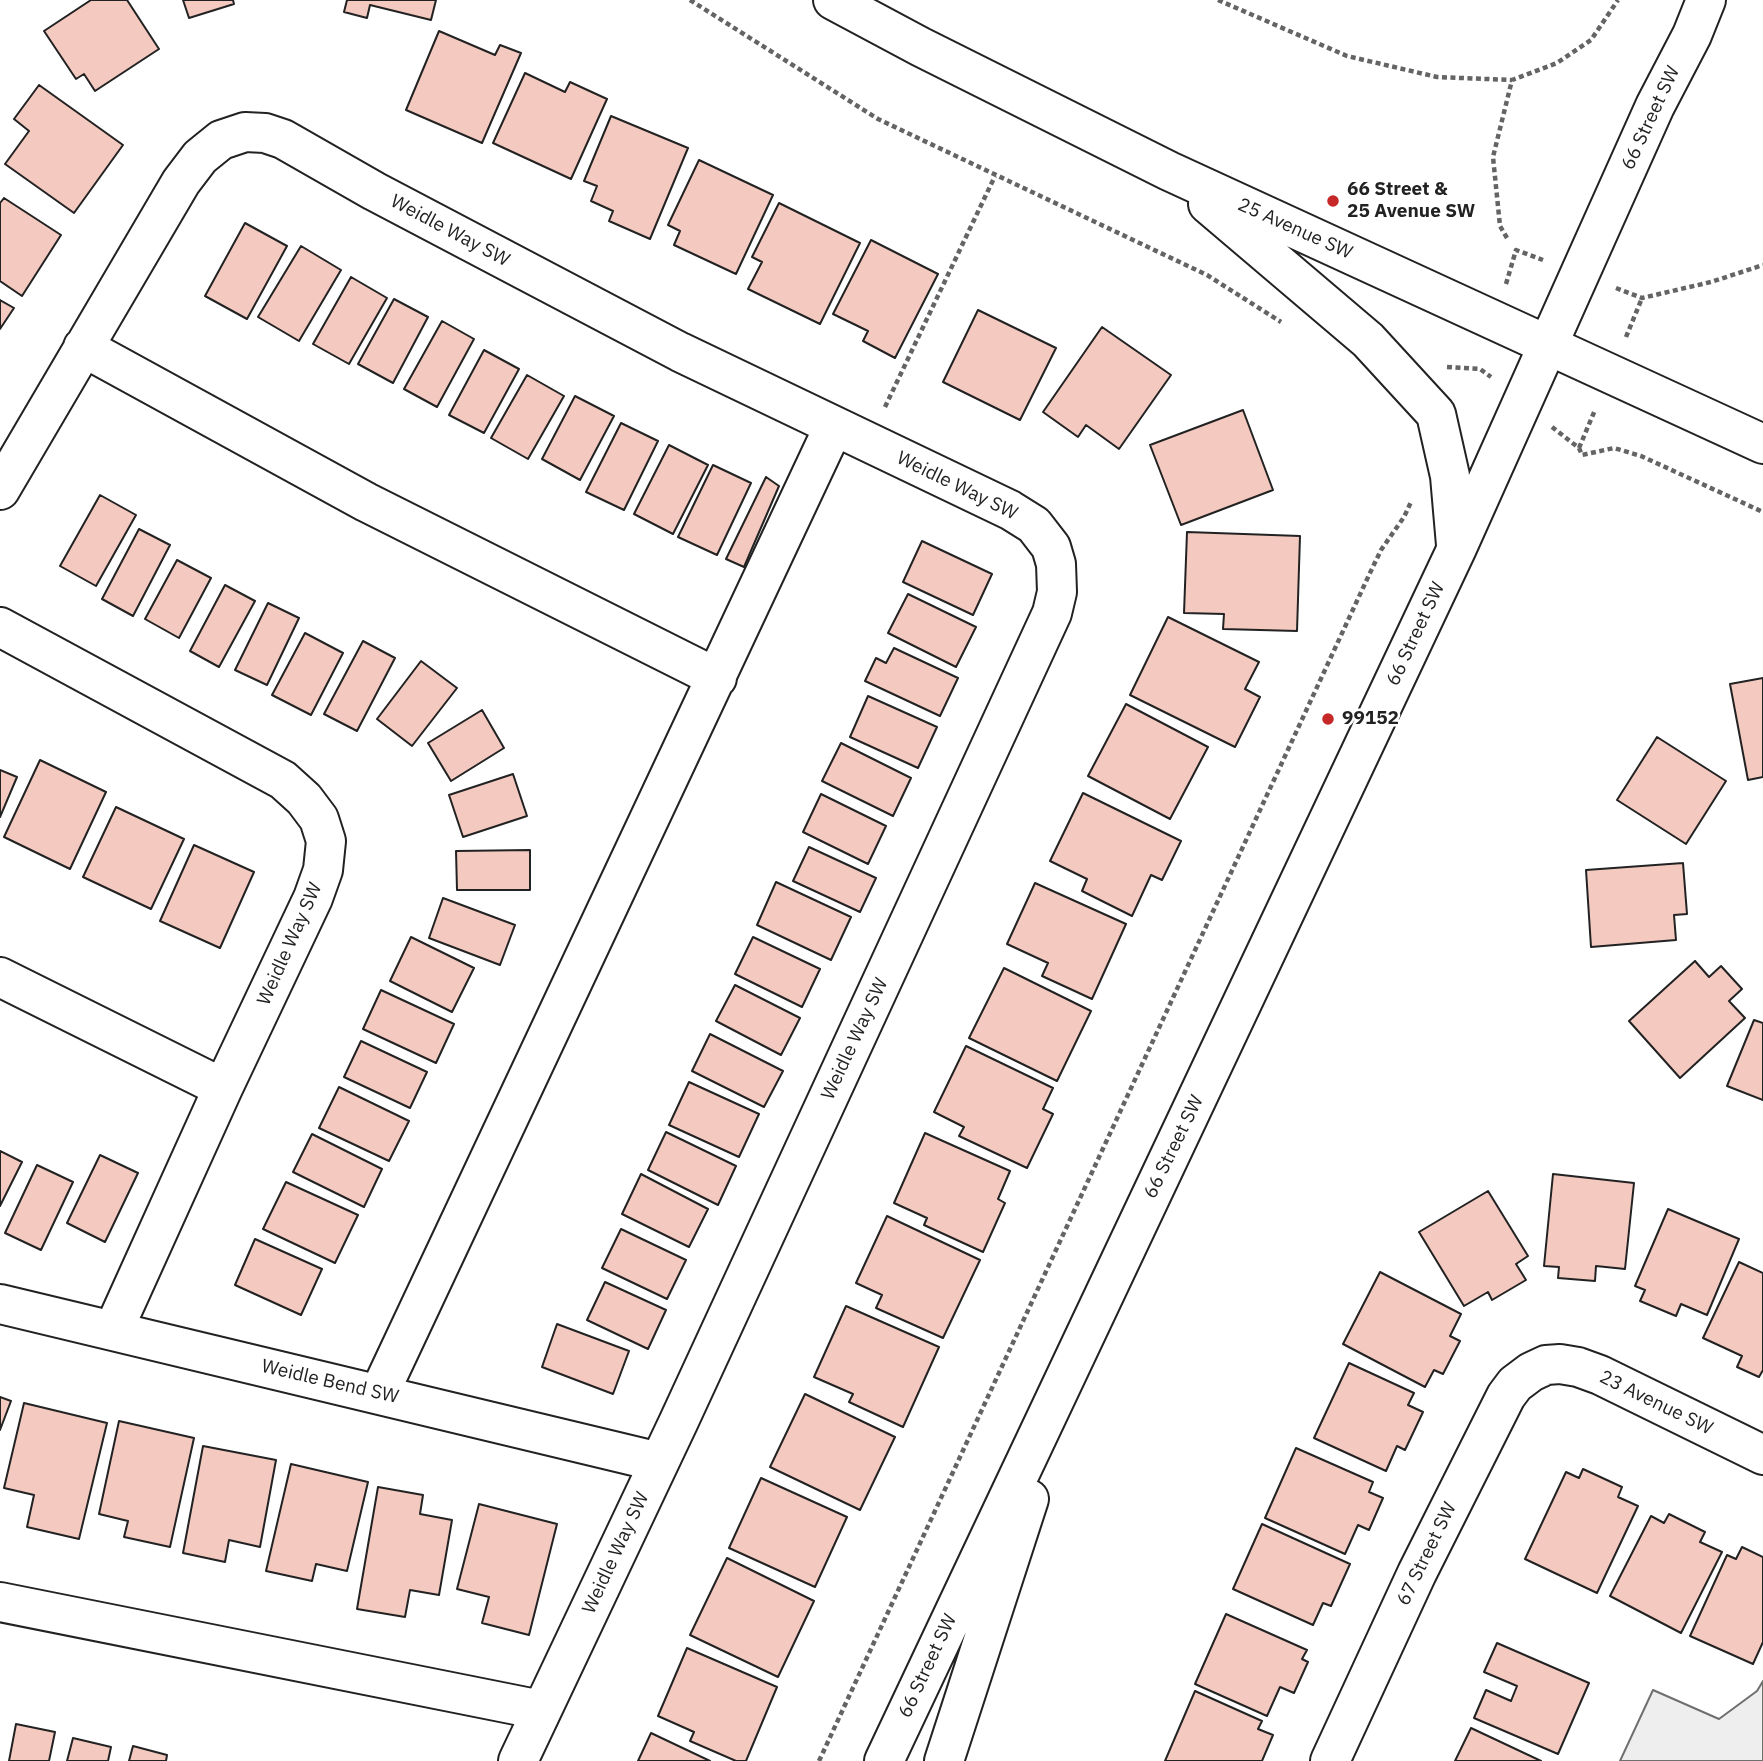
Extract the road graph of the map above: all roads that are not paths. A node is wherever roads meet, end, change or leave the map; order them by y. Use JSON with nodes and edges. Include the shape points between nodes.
{"nodes":[{"id":1,"x":833,"y":0,"type":"edge"},
{"id":2,"x":1706,"y":0,"type":"edge"},
{"id":3,"x":1717,"y":0,"type":"edge"},
{"id":4,"x":1692,"y":35,"type":"junction"},
{"id":5,"x":1169,"y":171,"type":"junction"},
{"id":6,"x":1548,"y":344,"type":"junction"},
{"id":7,"x":83,"y":347,"type":"junction"},
{"id":8,"x":834,"y":426,"type":"junction"},
{"id":9,"x":1763,"y":444,"type":"edge"},
{"id":10,"x":0,"y":490,"type":"edge"},
{"id":11,"x":1457,"y":548,"type":"junction"},
{"id":12,"x":0,"y":627,"type":"edge"},
{"id":13,"x":717,"y":678,"type":"junction"},
{"id":14,"x":0,"y":978,"type":"edge"},
{"id":15,"x":223,"y":1088,"type":"junction"},
{"id":16,"x":0,"y":1304,"type":"edge"},
{"id":17,"x":113,"y":1331,"type":"junction"},
{"id":18,"x":1080,"y":1344,"type":"junction"},
{"id":19,"x":1546,"y":1365,"type":"joint"},
{"id":20,"x":379,"y":1394,"type":"junction"},
{"id":21,"x":1763,"y":1455,"type":"edge"},
{"id":22,"x":659,"y":1462,"type":"junction"},
{"id":23,"x":0,"y":1602,"type":"edge"},
{"id":24,"x":541,"y":1710,"type":"junction"},
{"id":25,"x":518,"y":1761,"type":"edge"},
{"id":26,"x":884,"y":1761,"type":"edge"},
{"id":27,"x":944,"y":1761,"type":"edge"},
{"id":28,"x":1330,"y":1761,"type":"edge"}],
"edges":[{"from":1,"to":5,"type":"street","name":"25 Avenue SW"},
{"from":2,"to":4,"type":"street","name":"66 Street SW"},
{"from":3,"to":4,"type":"street","name":"66 Street SW"},
{"from":4,"to":6,"type":"street","name":"66 Street SW","via":[[1655,106]]},
{"from":5,"to":6,"type":"street","name":"25 Avenue SW"},
{"from":5,"to":11,"type":"street","via":[[1368,340],[1436,414],[1450,476]]},
{"from":6,"to":9,"type":"street","name":"25 Avenue SW"},
{"from":6,"to":11,"type":"street","name":"66 Street SW"},
{"from":7,"to":8,"type":"street","name":"Weidle Way SW","via":[[200,157],[221,140],[265,132],[668,346]]},
{"from":7,"to":10,"type":"street","name":"Weidle Way SW"},
{"from":7,"to":13,"type":"street","via":[[366,502]]},
{"from":8,"to":13,"type":"street"},
{"from":8,"to":22,"type":"street","name":"Weidle Way SW","via":[[1034,524],[1051,547],[1057,592],[1052,614]]},
{"from":11,"to":18,"type":"street","name":"66 Street SW"},
{"from":12,"to":15,"type":"street","name":"Weidle Way SW","via":[[283,780],[319,819],[326,841],[323,870]]},
{"from":13,"to":20,"type":"street"},
{"from":14,"to":15,"type":"street"},
{"from":15,"to":17,"type":"street","name":"Weidle Way SW"},
{"from":16,"to":17,"type":"street","name":"Weidle Bend SW"},
{"from":17,"to":20,"type":"street","name":"Weidle Bend SW"},
{"from":18,"to":26,"type":"street","name":"66 Street SW"},
{"from":18,"to":27,"type":"street","name":"66 Street SW"},
{"from":19,"to":21,"type":"street","name":"23 Avenue SW","via":[[1578,1367],[1600,1376]]},
{"from":19,"to":28,"type":"street","name":"67 Street SW","via":[[1515,1384],[1506,1396]]},
{"from":20,"to":22,"type":"street","name":"Weidle Bend SW"},
{"from":22,"to":24,"type":"street","name":"Weidle Way SW"},
{"from":23,"to":24,"type":"street"},
{"from":24,"to":25,"type":"street","name":"Weidle Way SW"}]}
